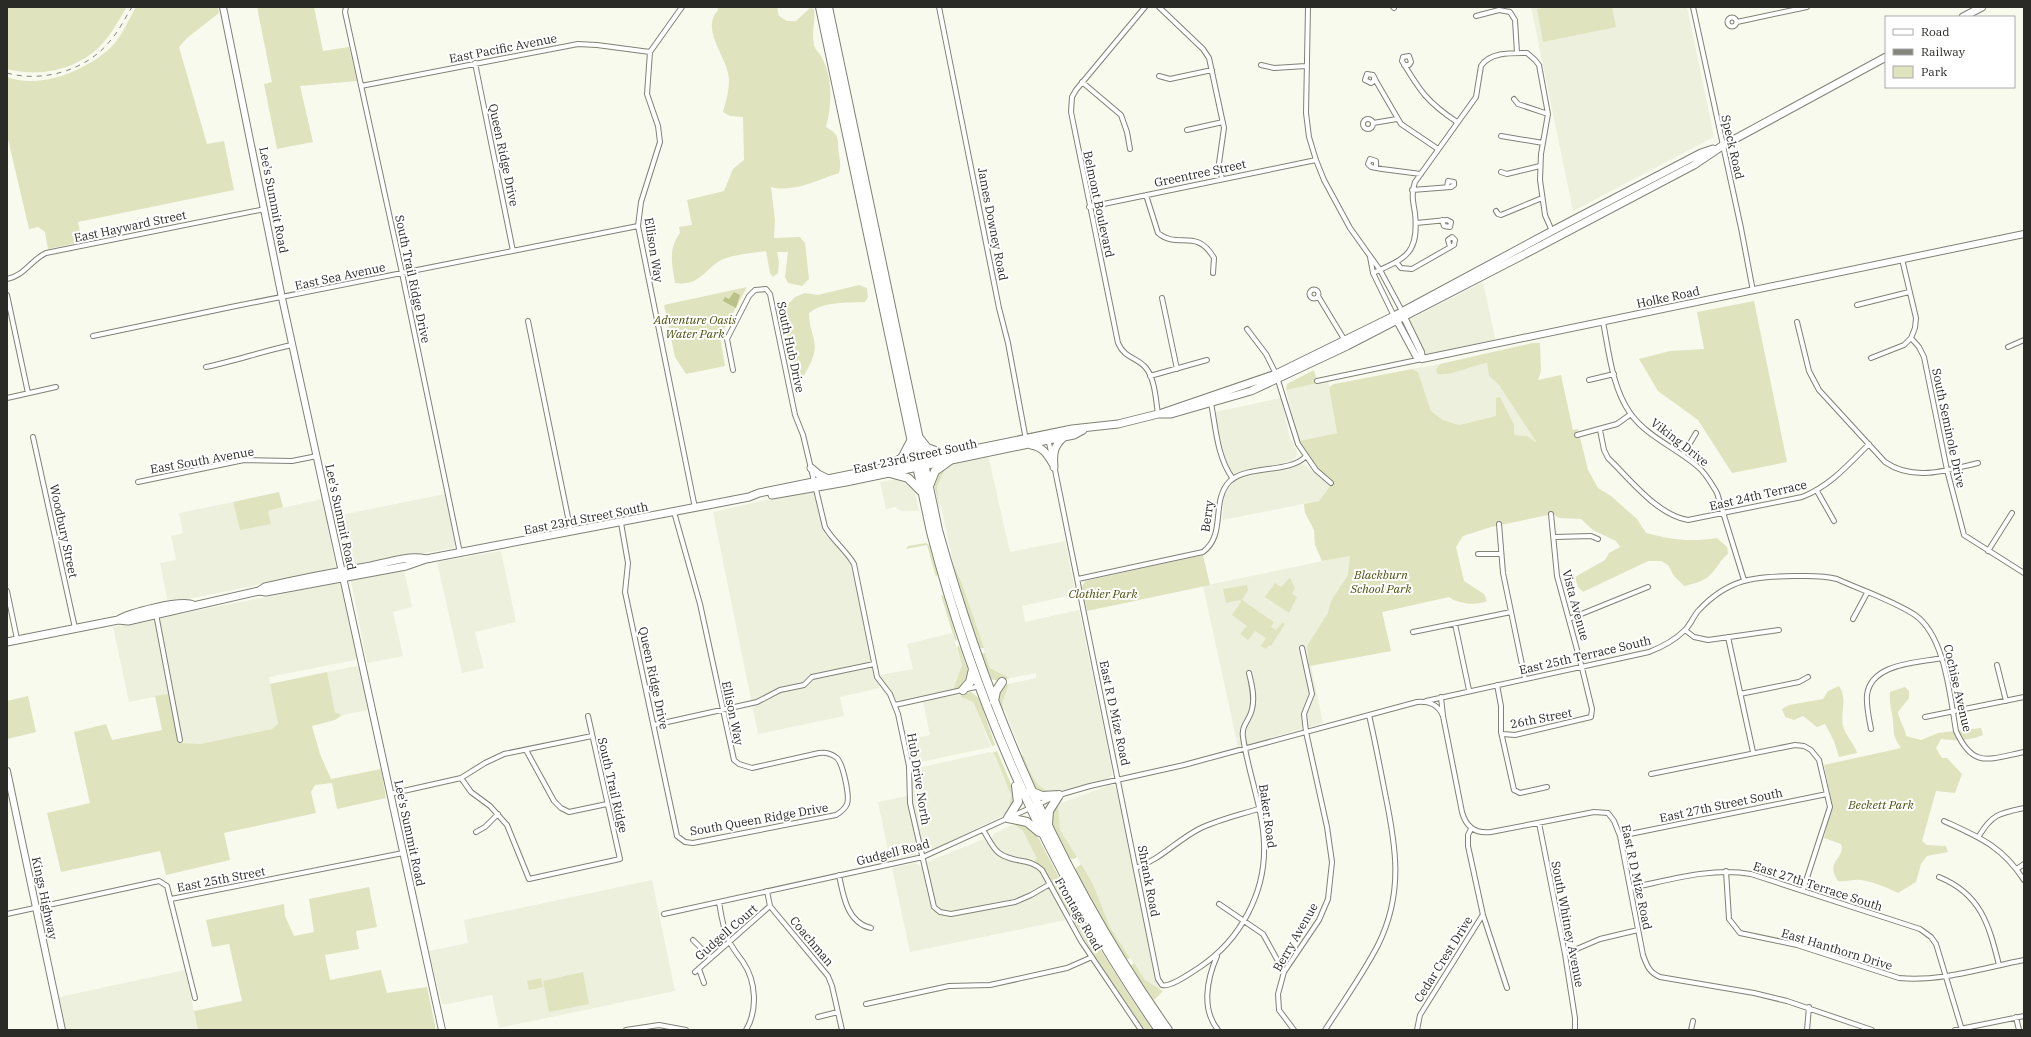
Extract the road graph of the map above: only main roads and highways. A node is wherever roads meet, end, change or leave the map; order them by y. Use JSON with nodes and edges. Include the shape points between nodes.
{"nodes":[{"id":1,"x":223,"y":7,"type":"edge"},
{"id":2,"x":820,"y":7,"type":"edge"},
{"id":3,"x":828,"y":7,"type":"edge"},
{"id":4,"x":1982,"y":7,"type":"edge"},
{"id":5,"x":1965,"y":16,"type":"edge"},
{"id":6,"x":1885,"y":58,"type":"edge"},
{"id":7,"x":1722,"y":146,"type":"junction"},
{"id":8,"x":2024,"y":234,"type":"edge"},
{"id":9,"x":1403,"y":314,"type":"junction"},
{"id":10,"x":1395,"y":319,"type":"junction"},
{"id":11,"x":1422,"y":359,"type":"junction"},
{"id":12,"x":1277,"y":376,"type":"junction"},
{"id":13,"x":1158,"y":414,"type":"junction"},
{"id":14,"x":1085,"y":429,"type":"junction"},
{"id":15,"x":1065,"y":436,"type":"junction"},
{"id":16,"x":1048,"y":437,"type":"junction"},
{"id":17,"x":915,"y":438,"type":"junction"},
{"id":18,"x":1026,"y":441,"type":"junction"},
{"id":19,"x":946,"y":457,"type":"junction"},
{"id":20,"x":920,"y":463,"type":"junction"},
{"id":21,"x":811,"y":468,"type":"road end"},
{"id":22,"x":890,"y":470,"type":"junction"},
{"id":23,"x":828,"y":479,"type":"junction"},
{"id":24,"x":815,"y":484,"type":"junction"},
{"id":25,"x":929,"y":487,"type":"junction"},
{"id":26,"x":924,"y":498,"type":"junction"},
{"id":27,"x":343,"y":574,"type":"junction"},
{"id":28,"x":7,"y":642,"type":"edge"},
{"id":29,"x":973,"y":668,"type":"junction"},
{"id":30,"x":1002,"y":682,"type":"dead end"},
{"id":31,"x":983,"y":685,"type":"junction"},
{"id":32,"x":963,"y":690,"type":"road end"},
{"id":33,"x":994,"y":702,"type":"junction"},
{"id":34,"x":1009,"y":762,"type":"junction"},
{"id":35,"x":7,"y":771,"type":"edge"},
{"id":36,"x":1030,"y":792,"type":"junction"},
{"id":37,"x":1033,"y":807,"type":"junction"},
{"id":38,"x":1049,"y":837,"type":"junction"},
{"id":39,"x":62,"y":1030,"type":"edge"},
{"id":40,"x":442,"y":1030,"type":"edge"},
{"id":41,"x":1159,"y":1030,"type":"edge"},
{"id":42,"x":1168,"y":1030,"type":"edge"}],
"edges":[{"from":1,"to":27,"type":"main road","name":"Lee's Summit Road","via":[[282,298]]},
{"from":2,"to":17,"type":"highway"},
{"from":3,"to":17,"type":"highway"},
{"from":4,"to":5,"type":"main road"},
{"from":6,"to":7,"type":"main road"},
{"from":7,"to":9,"type":"main road","via":[[1701,154],[1552,231]]},
{"from":7,"to":9,"type":"main road","via":[[1694,165]]},
{"from":8,"to":11,"type":"main road","name":"Holke Road"},
{"from":9,"to":10,"type":"main road"},
{"from":9,"to":11,"type":"main road"},
{"from":10,"to":11,"type":"main road","via":[[1416,356]]},
{"from":10,"to":12,"type":"main road"},
{"from":10,"to":12,"type":"main road","via":[[1344,339]]},
{"from":12,"to":13,"type":"main road"},
{"from":12,"to":13,"type":"main road","via":[[1251,391],[1211,404],[1171,414]]},
{"from":13,"to":14,"type":"main road","name":"East 23rd Street South"},
{"from":14,"to":15,"type":"main road","name":"East 23rd Street South"},
{"from":14,"to":16,"type":"main road","name":"East 23rd Street South","via":[[1072,429]]},
{"from":15,"to":16,"type":"main road","name":"East 23rd Street South"},
{"from":15,"to":18,"type":"main road","via":[[1053,451],[1054,466],[1040,447]]},
{"from":16,"to":18,"type":"main road","name":"East 23rd Street South"},
{"from":17,"to":19,"type":"highway","via":[[927,448]]},
{"from":17,"to":20,"type":"highway"},
{"from":17,"to":22,"type":"highway","via":[[902,458]]},
{"from":18,"to":19,"type":"main road","name":"East 23rd Street South"},
{"from":19,"to":20,"type":"main road","name":"East 23rd Street South"},
{"from":19,"to":25,"type":"highway","via":[[935,471]]},
{"from":20,"to":22,"type":"main road","name":"East 23rd Street South"},
{"from":20,"to":25,"type":"highway"},
{"from":20,"to":26,"type":"highway"},
{"from":21,"to":23,"type":"main road"},
{"from":22,"to":23,"type":"main road","name":"East 23rd Street South"},
{"from":22,"to":24,"type":"main road","name":"East 23rd Street South"},
{"from":22,"to":26,"type":"highway","via":[[912,480]]},
{"from":23,"to":24,"type":"main road","name":"East 23rd Street South"},
{"from":24,"to":27,"type":"main road","name":"East 23rd Street South","via":[[756,498],[749,497],[426,559],[406,566]]},
{"from":25,"to":31,"type":"highway","via":[[948,569]]},
{"from":26,"to":29,"type":"highway","via":[[939,564]]},
{"from":27,"to":28,"type":"main road","name":"East 23rd Street South","via":[[266,592],[259,591],[193,605],[187,602],[155,612],[127,614],[118,620]]},
{"from":27,"to":40,"type":"main road","name":"Lee's Summit Road"},
{"from":29,"to":31,"type":"highway"},
{"from":29,"to":32,"type":"highway","via":[[970,682]]},
{"from":30,"to":33,"type":"highway","via":[[996,691]]},
{"from":31,"to":33,"type":"highway"},
{"from":31,"to":34,"type":"highway"},
{"from":33,"to":36,"type":"highway"},
{"from":34,"to":37,"type":"highway"},
{"from":34,"to":38,"type":"highway","via":[[1019,797],[1008,818],[1023,820]]},
{"from":35,"to":39,"type":"main road","name":"Kings Highway"},
{"from":36,"to":37,"type":"highway"},
{"from":36,"to":38,"type":"highway","via":[[1042,796],[1060,795],[1048,815]]},
{"from":37,"to":38,"type":"highway"},
{"from":38,"to":41,"type":"highway","via":[[1095,932]]},
{"from":38,"to":42,"type":"highway","via":[[1105,934]]}]}
